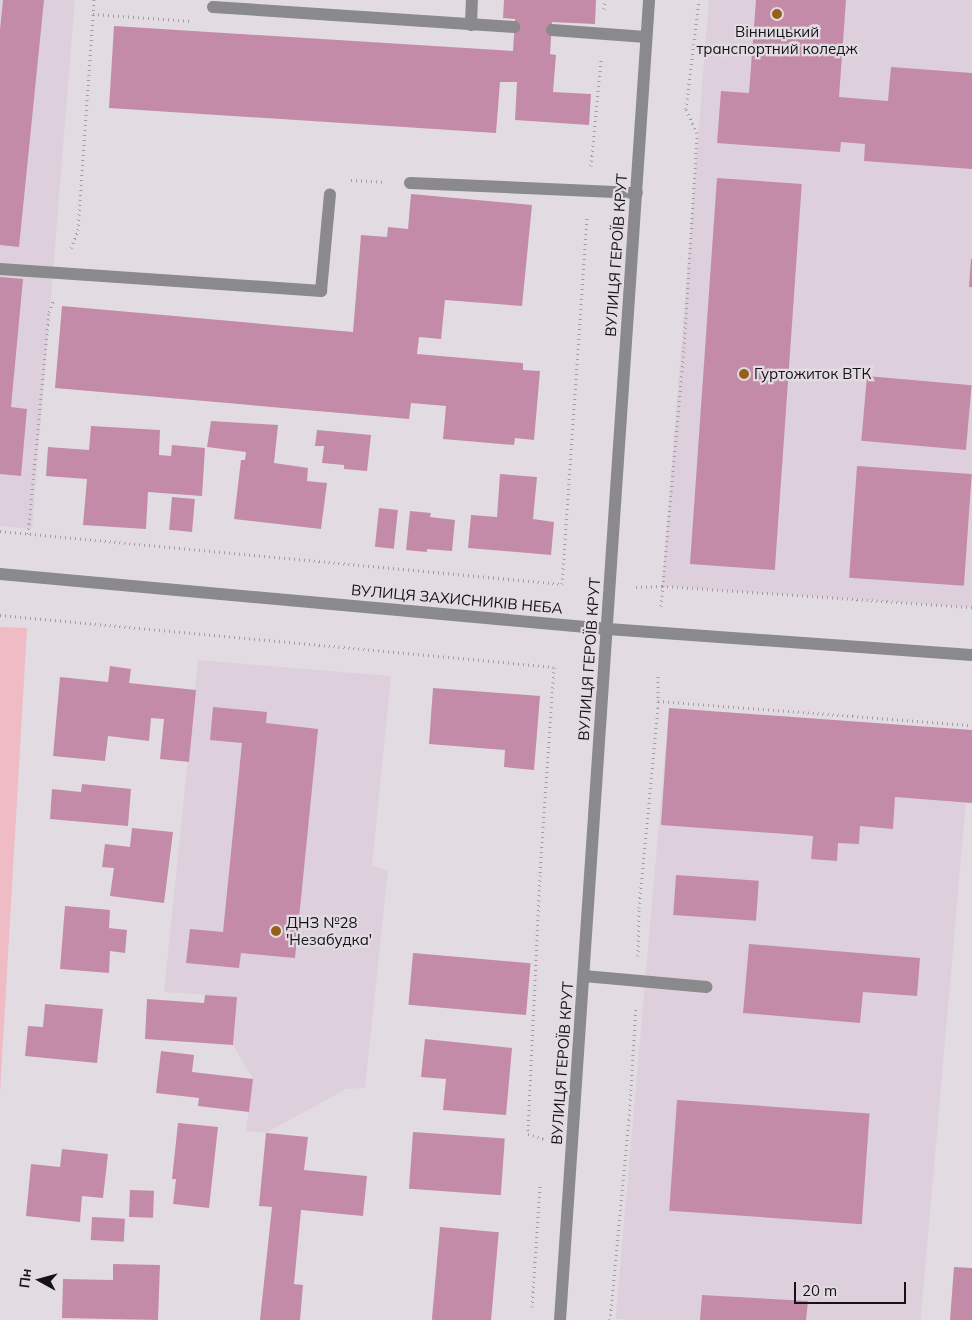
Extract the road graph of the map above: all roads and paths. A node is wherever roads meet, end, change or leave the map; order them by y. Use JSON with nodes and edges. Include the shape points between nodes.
{"nodes":[{"id":1,"x":472,"y":0,"type":"edge"},
{"id":2,"x":605,"y":0,"type":"edge"},
{"id":3,"x":649,"y":0,"type":"edge"},
{"id":4,"x":699,"y":0,"type":"edge"},
{"id":5,"x":213,"y":7,"type":"joint"},
{"id":6,"x":93,"y":14,"type":"dead end"},
{"id":7,"x":471,"y":24,"type":"junction"},
{"id":8,"x":514,"y":28,"type":"dead end"},
{"id":9,"x":552,"y":30,"type":"dead end"},
{"id":10,"x":603,"y":33,"type":"junction"},
{"id":11,"x":646,"y":37,"type":"junction"},
{"id":12,"x":410,"y":183,"type":"joint"},
{"id":13,"x":589,"y":191,"type":"junction"},
{"id":14,"x":637,"y":192,"type":"junction"},
{"id":15,"x":330,"y":194,"type":"joint"},
{"id":16,"x":0,"y":269,"type":"edge"},
{"id":17,"x":0,"y":531,"type":"edge"},
{"id":18,"x":0,"y":574,"type":"edge"},
{"id":19,"x":662,"y":586,"type":"junction"},
{"id":20,"x":630,"y":588,"type":"dead end"},
{"id":21,"x":661,"y":607,"type":"dead end"},
{"id":22,"x":972,"y":607,"type":"edge"},
{"id":23,"x":0,"y":615,"type":"edge"},
{"id":24,"x":608,"y":629,"type":"junction"},
{"id":25,"x":972,"y":656,"type":"edge"},
{"id":26,"x":658,"y":701,"type":"dead end"},
{"id":27,"x":972,"y":726,"type":"edge"},
{"id":28,"x":584,"y":976,"type":"junction"},
{"id":29,"x":707,"y":987,"type":"dead end"},
{"id":30,"x":545,"y":1149,"type":"dead end"},
{"id":31,"x":542,"y":1177,"type":"dead end"},
{"id":32,"x":532,"y":1310,"type":"dead end"},
{"id":33,"x":560,"y":1320,"type":"edge"}],
"edges":[{"from":1,"to":7,"type":"street"},
{"from":2,"to":10,"type":"path"},
{"from":3,"to":11,"type":"street","name":"ВУЛИЦЯ ГЕРОЇВ КРУТ"},
{"from":4,"to":19,"type":"path","via":[[686,109],[697,133],[684,338]]},
{"from":5,"to":6,"type":"path","via":[[212,22]]},
{"from":5,"to":7,"type":"street"},
{"from":7,"to":8,"type":"street"},
{"from":9,"to":10,"type":"street"},
{"from":10,"to":11,"type":"street"},
{"from":10,"to":13,"type":"path"},
{"from":11,"to":14,"type":"street","name":"ВУЛИЦЯ ГЕРОЇВ КРУТ"},
{"from":12,"to":13,"type":"street"},
{"from":12,"to":15,"type":"path","via":[[331,178]]},
{"from":13,"to":14,"type":"street"},
{"from":13,"to":17,"type":"path","via":[[562,584]]},
{"from":14,"to":24,"type":"street","name":"ВУЛИЦЯ ГЕРОЇВ КРУТ"},
{"from":15,"to":16,"type":"street","via":[[321,291]]},
{"from":18,"to":24,"type":"street","name":"ВУЛИЦЯ ЗАХИСНИКІВ НЕБА"},
{"from":19,"to":20,"type":"path"},
{"from":19,"to":21,"type":"path"},
{"from":19,"to":22,"type":"path"},
{"from":23,"to":30,"type":"path","via":[[554,667],[528,1134],[546,1139]]},
{"from":24,"to":25,"type":"street","name":"ВУЛИЦЯ ЗАХИСНИКІВ НЕБА"},
{"from":24,"to":28,"type":"street","name":"ВУЛИЦЯ ГЕРОЇВ КРУТ"},
{"from":26,"to":27,"type":"path"},
{"from":28,"to":29,"type":"street"},
{"from":28,"to":33,"type":"street","name":"ВУЛИЦЯ ГЕРОЇВ КРУТ"},
{"from":31,"to":32,"type":"path"}]}
